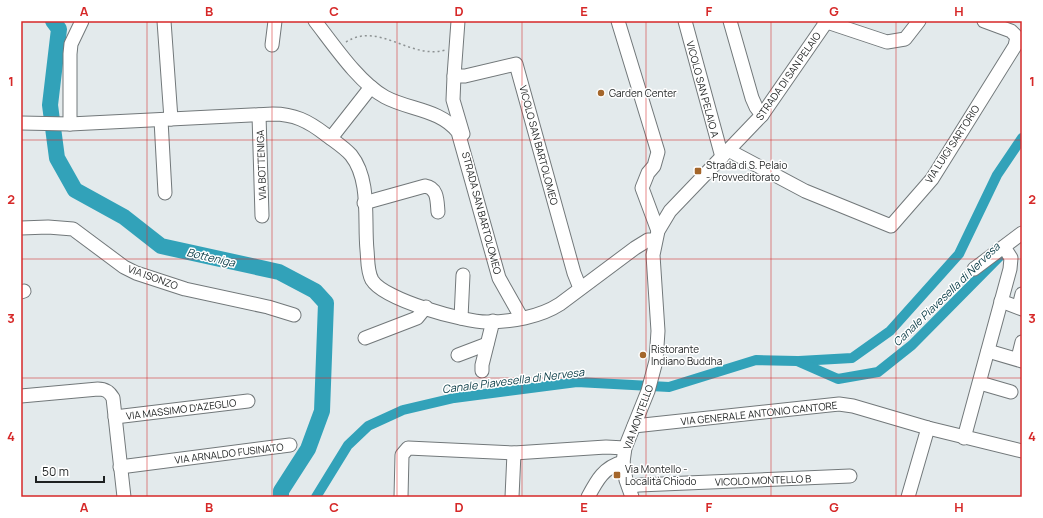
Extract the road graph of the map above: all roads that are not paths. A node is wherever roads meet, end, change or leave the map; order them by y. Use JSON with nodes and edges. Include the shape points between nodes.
{"nodes":[{"id":1,"x":82,"y":21,"type":"edge"},
{"id":2,"x":164,"y":21,"type":"edge"},
{"id":3,"x":275,"y":21,"type":"edge"},
{"id":4,"x":315,"y":21,"type":"edge"},
{"id":5,"x":458,"y":21,"type":"edge"},
{"id":6,"x":618,"y":21,"type":"edge"},
{"id":7,"x":685,"y":21,"type":"edge"},
{"id":8,"x":730,"y":21,"type":"edge"},
{"id":9,"x":919,"y":21,"type":"edge"},
{"id":10,"x":984,"y":21,"type":"edge"},
{"id":11,"x":825,"y":22,"type":"edge"},
{"id":12,"x":272,"y":45,"type":"dead end"},
{"id":13,"x":454,"y":76,"type":"junction"},
{"id":14,"x":371,"y":87,"type":"junction"},
{"id":15,"x":259,"y":115,"type":"junction"},
{"id":16,"x":762,"y":115,"type":"junction"},
{"id":17,"x":166,"y":120,"type":"junction"},
{"id":18,"x":26,"y":123,"type":"edge"},
{"id":19,"x":69,"y":124,"type":"junction"},
{"id":20,"x":330,"y":138,"type":"junction"},
{"id":21,"x":463,"y":144,"type":"junction"},
{"id":22,"x":725,"y":154,"type":"junction"},
{"id":23,"x":165,"y":194,"type":"dead end"},
{"id":24,"x":364,"y":203,"type":"junction"},
{"id":25,"x":438,"y":212,"type":"dead end"},
{"id":26,"x":262,"y":216,"type":"dead end"},
{"id":27,"x":21,"y":228,"type":"edge"},
{"id":28,"x":1022,"y":233,"type":"edge"},
{"id":29,"x":656,"y":235,"type":"junction"},
{"id":30,"x":1006,"y":250,"type":"junction"},
{"id":31,"x":974,"y":269,"type":"dead end"},
{"id":32,"x":463,"y":275,"type":"dead end"},
{"id":33,"x":580,"y":288,"type":"junction"},
{"id":34,"x":1001,"y":301,"type":"junction"},
{"id":35,"x":1021,"y":303,"type":"edge"},
{"id":36,"x":426,"y":308,"type":"junction"},
{"id":37,"x":294,"y":315,"type":"dead end"},
{"id":38,"x":521,"y":317,"type":"junction"},
{"id":39,"x":461,"y":318,"type":"junction"},
{"id":40,"x":493,"y":321,"type":"junction"},
{"id":41,"x":365,"y":338,"type":"dead end"},
{"id":42,"x":1022,"y":342,"type":"edge"},
{"id":43,"x":487,"y":344,"type":"junction"},
{"id":44,"x":988,"y":351,"type":"junction"},
{"id":45,"x":458,"y":355,"type":"dead end"},
{"id":46,"x":1020,"y":359,"type":"edge"},
{"id":47,"x":482,"y":371,"type":"dead end"},
{"id":48,"x":980,"y":383,"type":"junction"},
{"id":49,"x":1011,"y":392,"type":"dead end"},
{"id":50,"x":21,"y":396,"type":"edge"},
{"id":51,"x":248,"y":401,"type":"dead end"},
{"id":52,"x":115,"y":417,"type":"junction"},
{"id":53,"x":634,"y":426,"type":"junction"},
{"id":54,"x":928,"y":428,"type":"junction"},
{"id":55,"x":964,"y":438,"type":"junction"},
{"id":56,"x":290,"y":445,"type":"dead end"},
{"id":57,"x":625,"y":448,"type":"junction"},
{"id":58,"x":1022,"y":451,"type":"edge"},
{"id":59,"x":514,"y":453,"type":"junction"},
{"id":60,"x":624,"y":462,"type":"junction"},
{"id":61,"x":120,"y":467,"type":"junction"},
{"id":62,"x":850,"y":476,"type":"dead end"},
{"id":63,"x":630,"y":492,"type":"edge"},
{"id":64,"x":124,"y":497,"type":"edge"},
{"id":65,"x":401,"y":497,"type":"edge"},
{"id":66,"x":512,"y":497,"type":"edge"},
{"id":67,"x":588,"y":497,"type":"edge"},
{"id":68,"x":908,"y":497,"type":"edge"}],
"edges":[{"from":1,"to":19,"type":"street","via":[[71,44]]},
{"from":2,"to":17,"type":"street"},
{"from":3,"to":12,"type":"street"},
{"from":4,"to":14,"type":"street","name":"STRADA SAN BARTOLOMEO"},
{"from":5,"to":13,"type":"street"},
{"from":6,"to":29,"type":"street","via":[[658,152],[654,166],[642,188]]},
{"from":7,"to":22,"type":"street","name":"VICOLO SAN PELAIO A"},
{"from":8,"to":16,"type":"street","via":[[752,98]]},
{"from":9,"to":11,"type":"street","via":[[905,39],[887,42]]},
{"from":10,"to":22,"type":"street","name":"VIA LUIGI SARTORIO","via":[[1011,31],[1017,37],[1015,46],[932,179],[891,226],[805,191]]},
{"from":11,"to":16,"type":"street","name":"STRADA DI SAN PELAIO"},
{"from":13,"to":21,"type":"street","via":[[453,100],[464,138]]},
{"from":13,"to":33,"type":"street","name":"VICOLO SAN BARTOLOMEO","via":[[465,76],[516,64]]},
{"from":14,"to":20,"type":"street"},
{"from":14,"to":21,"type":"street","name":"STRADA SAN BARTOLOMEO","via":[[392,100],[446,120],[458,132]]},
{"from":15,"to":17,"type":"street","name":"VIA BOTTENIGA"},
{"from":15,"to":20,"type":"street","name":"VIA BOTTENIGA","via":[[284,114],[298,117]]},
{"from":15,"to":26,"type":"street","name":"VIA BOTTENIGA"},
{"from":16,"to":22,"type":"street","name":"STRADA DI SAN PELAIO"},
{"from":17,"to":19,"type":"street","name":"VIA BOTTENIGA"},
{"from":17,"to":23,"type":"street"},
{"from":18,"to":19,"type":"street","name":"VIA BOTTENIGA"},
{"from":20,"to":24,"type":"street","name":"VIA BOTTENIGA","via":[[347,151],[356,163],[362,182]]},
{"from":21,"to":38,"type":"street","name":"STRADA SAN BARTOLOMEO","via":[[497,272]]},
{"from":22,"to":29,"type":"street","name":"STRADA DI SAN PELAIO","via":[[670,211]]},
{"from":24,"to":25,"type":"street","via":[[425,186],[436,192]]},
{"from":24,"to":36,"type":"street","name":"VIA BOTTENIGA","via":[[367,253],[372,279],[393,296]]},
{"from":27,"to":37,"type":"street","name":"VIA ISONZO","via":[[73,229],[136,274],[185,289]]},
{"from":28,"to":30,"type":"street"},
{"from":29,"to":33,"type":"street"},
{"from":29,"to":53,"type":"street","name":"VIA MONTELLO","via":[[653,255],[658,346],[653,375]]},
{"from":30,"to":31,"type":"street"},
{"from":30,"to":34,"type":"street","via":[[1010,269]]},
{"from":32,"to":39,"type":"street"},
{"from":33,"to":38,"type":"street","via":[[552,309]]},
{"from":34,"to":35,"type":"street"},
{"from":34,"to":44,"type":"street"},
{"from":36,"to":39,"type":"street","name":"VIA BOTTENIGA"},
{"from":36,"to":41,"type":"street","via":[[417,318]]},
{"from":38,"to":40,"type":"street","name":"VIA BOTTENIGA"},
{"from":39,"to":40,"type":"street","name":"VIA BOTTENIGA"},
{"from":40,"to":43,"type":"street"},
{"from":42,"to":46,"type":"street"},
{"from":43,"to":45,"type":"street"},
{"from":43,"to":47,"type":"street"},
{"from":44,"to":46,"type":"street"},
{"from":44,"to":48,"type":"street"},
{"from":48,"to":49,"type":"street"},
{"from":48,"to":55,"type":"street"},
{"from":50,"to":52,"type":"street","name":"VIA MASSIMO D'AZEGLIO","via":[[98,389],[107,391],[113,398]]},
{"from":51,"to":52,"type":"street","name":"VIA MASSIMO D'AZEGLIO"},
{"from":52,"to":61,"type":"street","name":"VIA MASSIMO D'AZEGLIO"},
{"from":53,"to":54,"type":"street","name":"VIA GENERALE ANTONIO CANTORE","via":[[839,404]]},
{"from":53,"to":57,"type":"street","name":"VIA MONTELLO"},
{"from":54,"to":55,"type":"street","name":"VIA GENERALE ANTONIO CANTORE"},
{"from":54,"to":68,"type":"street"},
{"from":55,"to":58,"type":"street","name":"VIA GENERALE ANTONIO CANTORE"},
{"from":56,"to":61,"type":"street","name":"VIA ARNALDO FUSINATO"},
{"from":57,"to":59,"type":"street"},
{"from":57,"to":60,"type":"street","name":"VIA MONTELLO"},
{"from":59,"to":65,"type":"street","via":[[408,448],[402,455]]},
{"from":59,"to":66,"type":"street"},
{"from":60,"to":63,"type":"street","name":"VIA MONTELLO"},
{"from":60,"to":67,"type":"street","via":[[605,470]]},
{"from":61,"to":64,"type":"street","name":"VIA MASSIMO D'AZEGLIO"},
{"from":62,"to":63,"type":"street","name":"VICOLO MONTELLO B","via":[[639,485]]}]}
